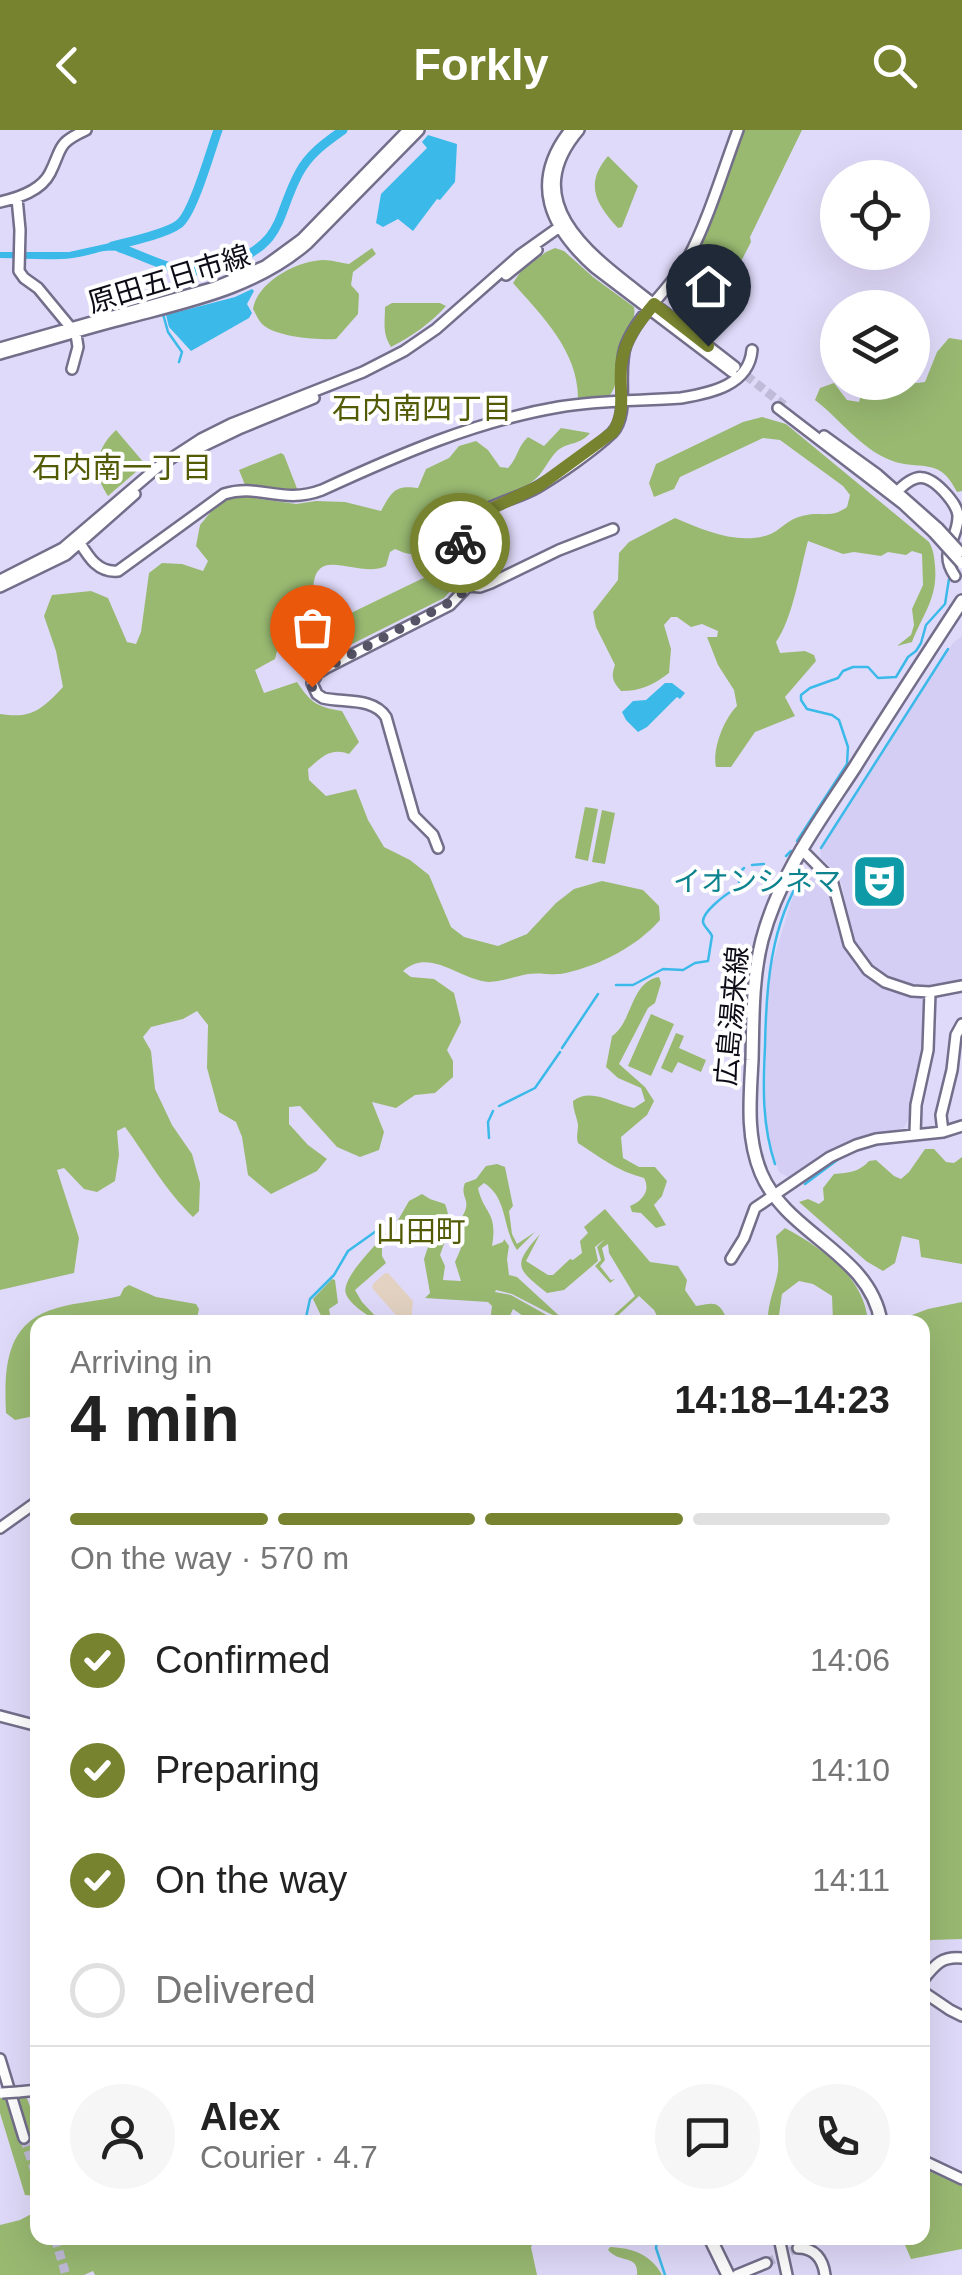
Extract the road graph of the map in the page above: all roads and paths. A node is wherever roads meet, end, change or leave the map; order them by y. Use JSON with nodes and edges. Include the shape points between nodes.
{"nodes":[{"id":1,"x":86,"y":130,"type":"edge"},
{"id":2,"x":408,"y":130,"type":"edge"},
{"id":3,"x":419,"y":130,"type":"edge"},
{"id":4,"x":570,"y":130,"type":"edge"},
{"id":5,"x":579,"y":130,"type":"edge"},
{"id":6,"x":738,"y":130,"type":"edge"},
{"id":7,"x":17,"y":198,"type":"junction"},
{"id":8,"x":0,"y":202,"type":"edge"},
{"id":9,"x":563,"y":227,"type":"junction"},
{"id":10,"x":539,"y":248,"type":"dead end"},
{"id":11,"x":652,"y":307,"type":"junction"},
{"id":12,"x":72,"y":330,"type":"junction"},
{"id":13,"x":752,"y":350,"type":"dead end"},
{"id":14,"x":0,"y":351,"type":"edge"},
{"id":15,"x":72,"y":369,"type":"dead end"},
{"id":16,"x":733,"y":370,"type":"tunnel mouth"},
{"id":17,"x":622,"y":401,"type":"junction"},
{"id":18,"x":781,"y":406,"type":"tunnel mouth"},
{"id":19,"x":894,"y":494,"type":"junction"},
{"id":20,"x":612,"y":528,"type":"dead end"},
{"id":21,"x":936,"y":531,"type":"junction"},
{"id":22,"x":78,"y":541,"type":"junction"},
{"id":23,"x":962,"y":554,"type":"edge"},
{"id":24,"x":962,"y":564,"type":"edge"},
{"id":25,"x":956,"y":576,"type":"dead end"},
{"id":26,"x":0,"y":584,"type":"edge"},
{"id":27,"x":468,"y":586,"type":"junction"},
{"id":28,"x":962,"y":601,"type":"edge"},
{"id":29,"x":962,"y":612,"type":"edge"},
{"id":30,"x":438,"y":848,"type":"dead end"},
{"id":31,"x":803,"y":852,"type":"junction"},
{"id":32,"x":962,"y":986,"type":"edge"},
{"id":33,"x":930,"y":992,"type":"junction"},
{"id":34,"x":962,"y":1024,"type":"edge"},
{"id":35,"x":962,"y":1126,"type":"edge"},
{"id":36,"x":943,"y":1132,"type":"junction"},
{"id":37,"x":915,"y":1134,"type":"junction"},
{"id":38,"x":776,"y":1193,"type":"junction"},
{"id":39,"x":731,"y":1259,"type":"dead end"},
{"id":40,"x":882,"y":1315,"type":"edge"},
{"id":41,"x":30,"y":1507,"type":"edge"},
{"id":42,"x":0,"y":1510,"type":"edge"},
{"id":43,"x":4,"y":1525,"type":"edge"},
{"id":44,"x":0,"y":1716,"type":"edge"},
{"id":45,"x":30,"y":1724,"type":"edge"},
{"id":46,"x":962,"y":1958,"type":"edge"},
{"id":47,"x":930,"y":1971,"type":"edge"},
{"id":48,"x":930,"y":1996,"type":"edge"},
{"id":49,"x":962,"y":2016,"type":"edge"},
{"id":50,"x":0,"y":2059,"type":"edge"},
{"id":51,"x":30,"y":2091,"type":"edge"},
{"id":52,"x":1,"y":2093,"type":"edge"},
{"id":53,"x":24,"y":2138,"type":"tunnel mouth"},
{"id":54,"x":930,"y":2164,"type":"edge"},
{"id":55,"x":962,"y":2179,"type":"edge"},
{"id":56,"x":713,"y":2245,"type":"edge"},
{"id":57,"x":781,"y":2245,"type":"edge"},
{"id":58,"x":798,"y":2248,"type":"dead end"},
{"id":59,"x":766,"y":2262,"type":"tunnel mouth"},
{"id":60,"x":728,"y":2275,"type":"edge"},
{"id":61,"x":737,"y":2275,"type":"edge"},
{"id":62,"x":787,"y":2275,"type":"edge"},
{"id":63,"x":825,"y":2275,"type":"edge"}],
"edges":[{"from":1,"to":7,"type":"street","via":[[60,147],[46,180]]},
{"from":2,"to":12,"type":"street","name":"原田五日市線","via":[[302,239],[265,266]]},
{"from":3,"to":12,"type":"street","name":"原田五日市線","via":[[307,244],[268,272],[218,294]]},
{"from":4,"to":9,"type":"street","via":[[548,174],[548,199]]},
{"from":5,"to":9,"type":"street","via":[[556,175]]},
{"from":6,"to":11,"type":"street","via":[[688,258]]},
{"from":7,"to":8,"type":"street"},
{"from":7,"to":12,"type":"street","via":[[20,274]]},
{"from":9,"to":11,"type":"street","via":[[595,268]]},
{"from":9,"to":22,"type":"street","via":[[420,340],[364,372],[231,424],[158,467]]},
{"from":10,"to":22,"type":"street","via":[[408,355],[190,453]]},
{"from":11,"to":16,"type":"street"},
{"from":11,"to":17,"type":"street","via":[[624,350]]},
{"from":12,"to":14,"type":"street","name":"原田五日市線"},
{"from":12,"to":15,"type":"street","via":[[78,347]]},
{"from":13,"to":17,"type":"street","via":[[748,368],[732,384],[690,397]]},
{"from":17,"to":22,"type":"street","via":[[556,407],[456,434],[312,494],[224,494],[118,570],[96,566]]},
{"from":17,"to":27,"type":"street","via":[[610,434],[539,486],[467,525],[459,548]]},
{"from":18,"to":19,"type":"street"},
{"from":19,"to":21,"type":"street"},
{"from":19,"to":25,"type":"street","via":[[923,478],[952,501],[958,520],[947,557]]},
{"from":20,"to":27,"type":"street","via":[[480,588]]},
{"from":21,"to":23,"type":"street","bridge":true},
{"from":21,"to":24,"type":"street","bridge":true},
{"from":22,"to":26,"type":"street"},
{"from":27,"to":30,"type":"street","via":[[450,605],[326,668],[312,682],[323,698],[382,710],[414,816]]},
{"from":28,"to":31,"type":"main road","name":"広島湯来線"},
{"from":29,"to":31,"type":"main road","name":"広島湯来線"},
{"from":31,"to":33,"type":"street","via":[[834,884],[846,938],[861,963],[896,986]]},
{"from":31,"to":38,"type":"main road","name":"広島湯来線","via":[[769,916],[754,990],[751,1134],[759,1170]]},
{"from":32,"to":33,"type":"street"},
{"from":33,"to":37,"type":"street"},
{"from":34,"to":36,"type":"street"},
{"from":35,"to":36,"type":"street"},
{"from":36,"to":37,"type":"street"},
{"from":37,"to":38,"type":"street","via":[[847,1148]]},
{"from":38,"to":39,"type":"street","via":[[755,1208]]},
{"from":38,"to":40,"type":"main road","name":"広島湯来線","via":[[800,1224],[859,1274]]},
{"from":41,"to":43,"type":"street"},
{"from":42,"to":43,"type":"street"},
{"from":44,"to":45,"type":"street"},
{"from":46,"to":47,"type":"street","via":[[943,1958]]},
{"from":48,"to":49,"type":"street"},
{"from":50,"to":53,"type":"street"},
{"from":51,"to":52,"type":"street","bridge":true},
{"from":54,"to":55,"type":"street"},
{"from":56,"to":60,"type":"main road"},
{"from":57,"to":62,"type":"street"},
{"from":58,"to":63,"type":"street","via":[[819,2256]]},
{"from":59,"to":61,"type":"street"}]}
